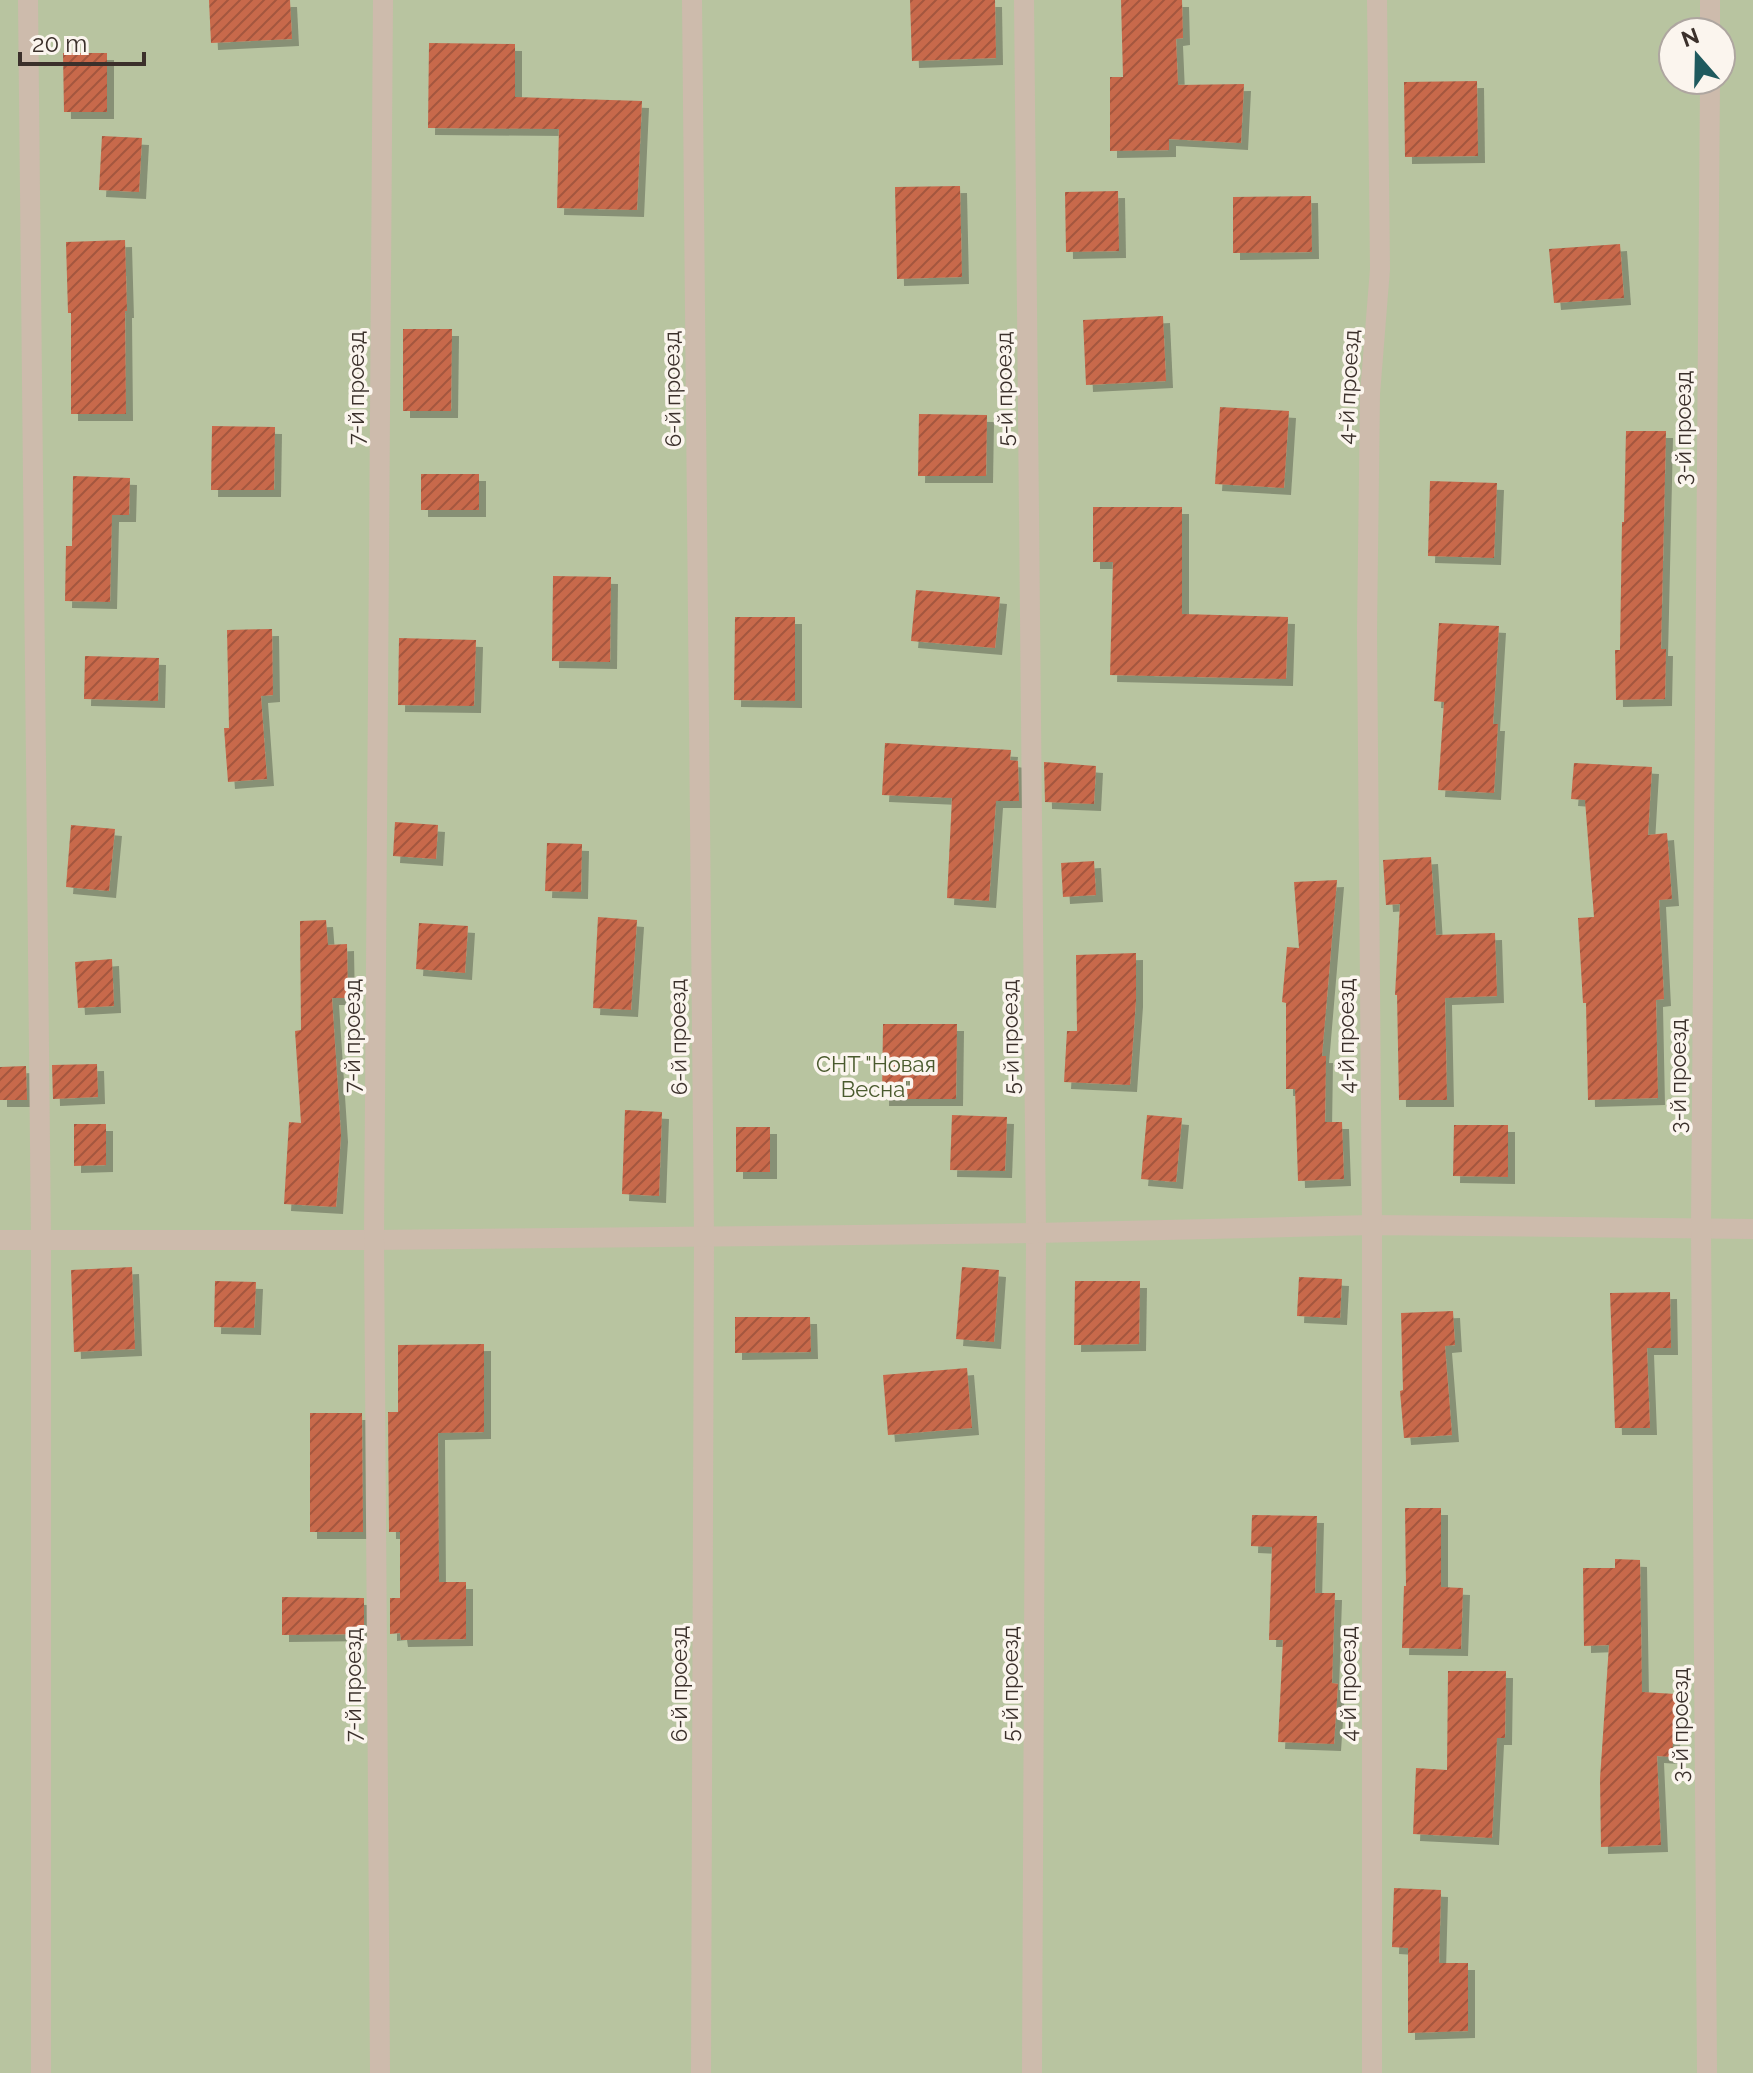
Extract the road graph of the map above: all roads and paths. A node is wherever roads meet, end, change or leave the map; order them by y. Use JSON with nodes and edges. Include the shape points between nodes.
{"nodes":[{"id":1,"x":28,"y":0,"type":"edge"},
{"id":2,"x":383,"y":0,"type":"edge"},
{"id":3,"x":692,"y":0,"type":"edge"},
{"id":4,"x":1024,"y":0,"type":"edge"},
{"id":5,"x":1377,"y":0,"type":"edge"},
{"id":6,"x":1710,"y":96,"type":"edge"},
{"id":7,"x":1372,"y":1225,"type":"junction"},
{"id":8,"x":1701,"y":1228,"type":"junction"},
{"id":9,"x":1753,"y":1229,"type":"edge"},
{"id":10,"x":1036,"y":1233,"type":"junction"},
{"id":11,"x":704,"y":1235,"type":"junction"},
{"id":12,"x":41,"y":1239,"type":"junction"},
{"id":13,"x":0,"y":1240,"type":"edge"},
{"id":14,"x":374,"y":1240,"type":"junction"},
{"id":15,"x":41,"y":2073,"type":"edge"},
{"id":16,"x":380,"y":2073,"type":"edge"},
{"id":17,"x":701,"y":2073,"type":"edge"},
{"id":18,"x":1032,"y":2073,"type":"edge"},
{"id":19,"x":1372,"y":2073,"type":"edge"},
{"id":20,"x":1707,"y":2073,"type":"edge"}],
"edges":[{"from":1,"to":12,"type":"street"},
{"from":2,"to":14,"type":"street","name":"7-й проезд"},
{"from":3,"to":11,"type":"street","name":"6-й проезд"},
{"from":4,"to":10,"type":"street","name":"5-й проезд"},
{"from":5,"to":7,"type":"street","name":"4-й проезд","via":[[1380,269],[1370,394],[1367,631]]},
{"from":6,"to":8,"type":"street","name":"3-й проезд"},
{"from":7,"to":8,"type":"street"},
{"from":7,"to":10,"type":"street"},
{"from":7,"to":19,"type":"street","name":"4-й проезд"},
{"from":8,"to":9,"type":"street"},
{"from":8,"to":20,"type":"street","name":"3-й проезд"},
{"from":10,"to":11,"type":"street"},
{"from":10,"to":18,"type":"street","name":"5-й проезд"},
{"from":11,"to":14,"type":"street"},
{"from":11,"to":17,"type":"street","name":"6-й проезд"},
{"from":12,"to":13,"type":"street"},
{"from":12,"to":14,"type":"street"},
{"from":12,"to":15,"type":"street"},
{"from":14,"to":16,"type":"street","name":"7-й проезд"}]}
